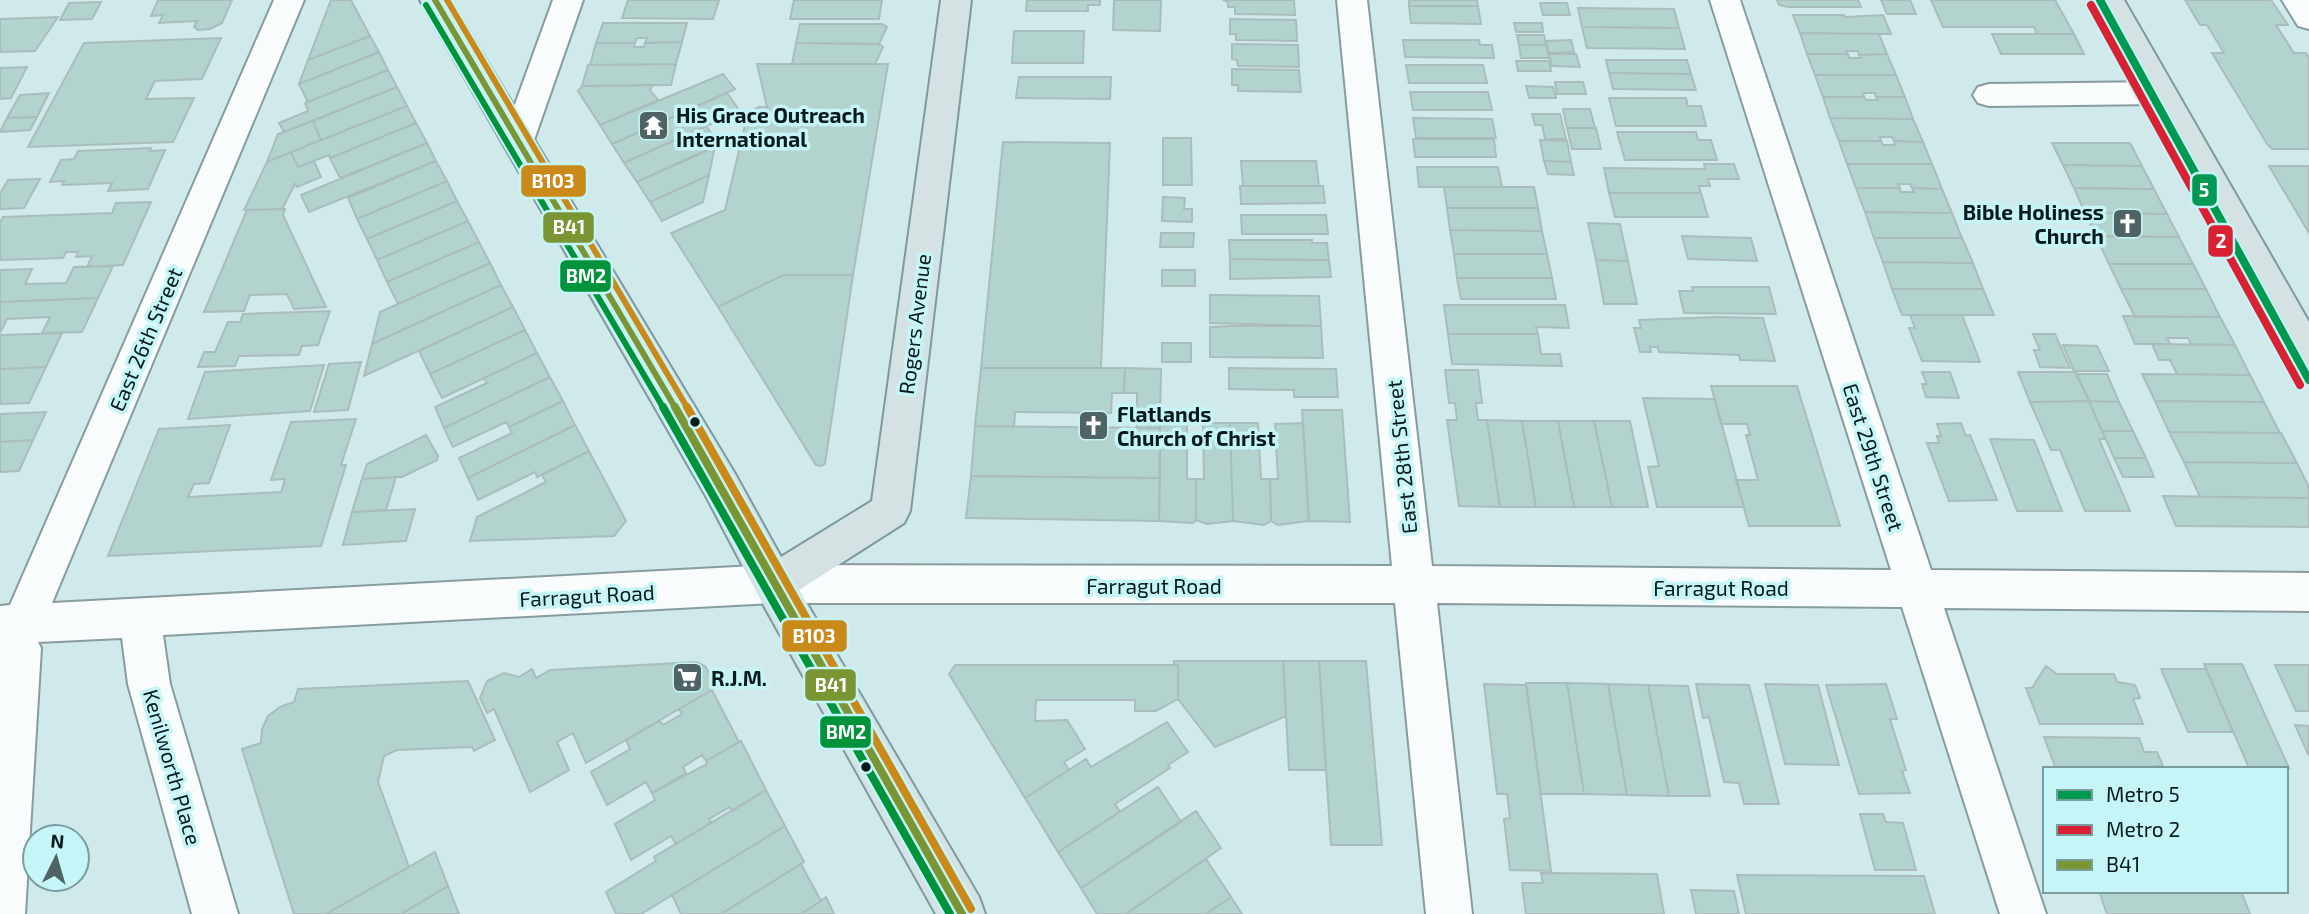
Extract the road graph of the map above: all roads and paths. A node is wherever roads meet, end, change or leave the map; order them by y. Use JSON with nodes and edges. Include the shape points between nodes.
{"nodes":[{"id":1,"x":289,"y":0,"type":"edge"},
{"id":2,"x":435,"y":0,"type":"edge"},
{"id":3,"x":568,"y":0,"type":"edge"},
{"id":4,"x":956,"y":0,"type":"edge"},
{"id":5,"x":1352,"y":0,"type":"edge"},
{"id":6,"x":1725,"y":0,"type":"edge"},
{"id":7,"x":2109,"y":0,"type":"edge"},
{"id":8,"x":2297,"y":0,"type":"edge"},
{"id":9,"x":2309,"y":19,"type":"edge"},
{"id":10,"x":2160,"y":93,"type":"junction"},
{"id":11,"x":1989,"y":95,"type":"dead end"},
{"id":12,"x":518,"y":140,"type":"junction"},
{"id":13,"x":2309,"y":355,"type":"edge"},
{"id":14,"x":774,"y":584,"type":"junction"},
{"id":15,"x":1414,"y":585,"type":"junction"},
{"id":16,"x":1917,"y":589,"type":"junction"},
{"id":17,"x":2309,"y":592,"type":"edge"},
{"id":18,"x":140,"y":618,"type":"junction"},
{"id":19,"x":11,"y":625,"type":"edge"},
{"id":20,"x":0,"y":678,"type":"edge"},
{"id":21,"x":2,"y":914,"type":"edge"},
{"id":22,"x":215,"y":914,"type":"edge"},
{"id":23,"x":962,"y":914,"type":"edge"},
{"id":24,"x":1449,"y":914,"type":"edge"},
{"id":25,"x":2023,"y":914,"type":"edge"}],
"edges":[{"from":1,"to":19,"type":"street","name":"East 26th Street"},
{"from":2,"to":12,"type":"main road"},
{"from":3,"to":12,"type":"street"},
{"from":4,"to":14,"type":"main road","name":"Rogers Avenue","via":[[890,511]]},
{"from":5,"to":15,"type":"street","name":"East 28th Street"},
{"from":6,"to":16,"type":"street","name":"East 29th Street"},
{"from":7,"to":10,"type":"main road"},
{"from":8,"to":9,"type":"street"},
{"from":10,"to":11,"type":"street"},
{"from":10,"to":13,"type":"main road"},
{"from":12,"to":14,"type":"main road"},
{"from":14,"to":15,"type":"street","name":"Farragut Road"},
{"from":14,"to":18,"type":"street","name":"Farragut Road"},
{"from":14,"to":23,"type":"main road"},
{"from":15,"to":16,"type":"street","name":"Farragut Road"},
{"from":15,"to":24,"type":"street","name":"East 28th Street"},
{"from":16,"to":17,"type":"street","name":"Farragut Road"},
{"from":16,"to":25,"type":"street","name":"East 29th Street"},
{"from":18,"to":19,"type":"street","name":"Farragut Road"},
{"from":18,"to":22,"type":"street","name":"Kenilworth Place","via":[[149,684]]},
{"from":19,"to":20,"type":"street","name":"East 26th Street"},
{"from":19,"to":21,"type":"street"}]}
